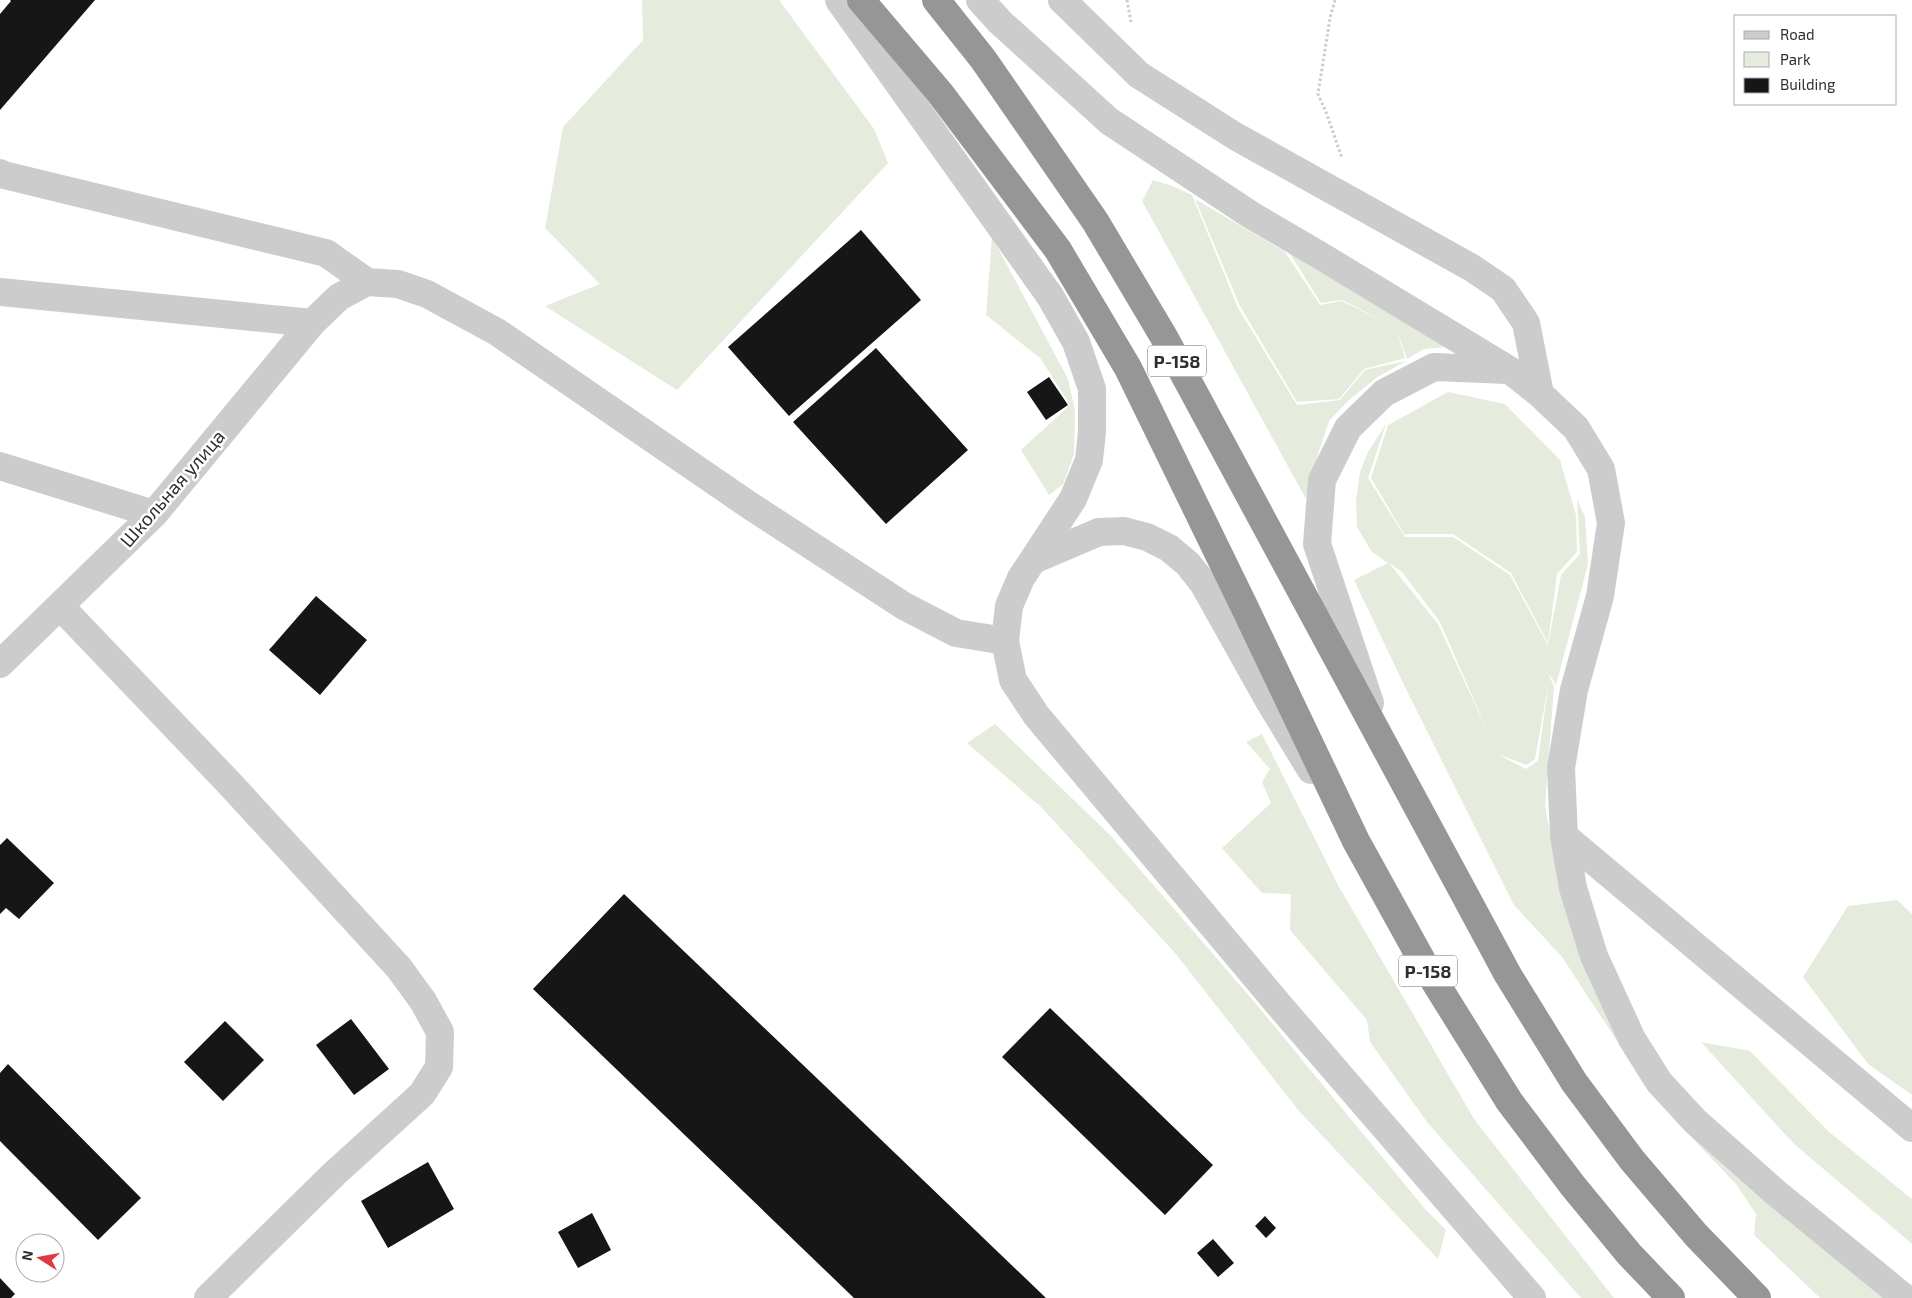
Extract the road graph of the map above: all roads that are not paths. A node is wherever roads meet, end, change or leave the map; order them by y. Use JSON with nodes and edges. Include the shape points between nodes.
{"nodes":[{"id":1,"x":839,"y":0,"type":"edge"},
{"id":2,"x":861,"y":0,"type":"edge"},
{"id":3,"x":936,"y":0,"type":"edge"},
{"id":4,"x":980,"y":0,"type":"edge"},
{"id":5,"x":1062,"y":0,"type":"edge"},
{"id":6,"x":0,"y":173,"type":"edge"},
{"id":7,"x":367,"y":282,"type":"junction"},
{"id":8,"x":0,"y":292,"type":"edge"},
{"id":9,"x":312,"y":323,"type":"junction"},
{"id":10,"x":1510,"y":371,"type":"junction"},
{"id":11,"x":1540,"y":394,"type":"junction"},
{"id":12,"x":0,"y":466,"type":"edge"},
{"id":13,"x":154,"y":514,"type":"junction"},
{"id":14,"x":1033,"y":560,"type":"junction"},
{"id":15,"x":60,"y":606,"type":"junction"},
{"id":16,"x":1005,"y":641,"type":"junction"},
{"id":17,"x":0,"y":664,"type":"edge"},
{"id":18,"x":1384,"y":743,"type":"junction"},
{"id":19,"x":1564,"y":836,"type":"junction"},
{"id":20,"x":1356,"y":841,"type":"junction"},
{"id":21,"x":1912,"y":1128,"type":"edge"},
{"id":22,"x":208,"y":1298,"type":"edge"},
{"id":23,"x":1532,"y":1298,"type":"edge"},
{"id":24,"x":1671,"y":1298,"type":"edge"},
{"id":25,"x":1757,"y":1298,"type":"edge"},
{"id":26,"x":1905,"y":1298,"type":"edge"}],
"edges":[{"from":1,"to":14,"type":"street","via":[[1050,296],[1076,342],[1092,390],[1089,460],[1072,499]]},
{"from":2,"to":20,"type":"highway","number":"Р-158","via":[[940,93],[1058,250],[1128,368]]},
{"from":3,"to":18,"type":"highway","number":"Р-158","via":[[983,58],[1095,221],[1164,337]]},
{"from":4,"to":10,"type":"street","via":[[1109,121],[1251,215]]},
{"from":5,"to":11,"type":"street","via":[[1139,75],[1235,136],[1472,268],[1503,289],[1526,323]]},
{"from":6,"to":7,"type":"street","via":[[326,253]]},
{"from":7,"to":9,"type":"street","name":"Школьная улица","via":[[339,297]]},
{"from":7,"to":16,"type":"street","via":[[398,284],[427,294],[497,332],[749,505],[904,606],[956,633]]},
{"from":8,"to":9,"type":"street"},
{"from":9,"to":13,"type":"street","name":"Школьная улица"},
{"from":10,"to":11,"type":"street"},
{"from":10,"to":18,"type":"street","via":[[1434,367],[1384,393],[1348,428],[1322,480],[1317,544]]},
{"from":11,"to":19,"type":"street","via":[[1576,428],[1601,469],[1611,523],[1600,596],[1574,690],[1561,768]]},
{"from":12,"to":13,"type":"street"},
{"from":13,"to":15,"type":"street","name":"Школьная улица"},
{"from":14,"to":16,"type":"street","via":[[1021,578],[1010,606]]},
{"from":14,"to":20,"type":"street","via":[[1099,532],[1124,531],[1147,537],[1182,559],[1203,584],[1269,701]]},
{"from":15,"to":17,"type":"street","name":"Школьная улица"},
{"from":15,"to":22,"type":"street","via":[[399,968],[440,1032],[439,1067],[422,1094],[334,1174]]},
{"from":16,"to":23,"type":"street","via":[[1013,680],[1036,715],[1278,1005]]},
{"from":18,"to":25,"type":"highway","number":"Р-158","via":[[1508,975],[1574,1082],[1632,1160],[1696,1235]]},
{"from":19,"to":21,"type":"street"},
{"from":19,"to":26,"type":"street","via":[[1573,888],[1594,956],[1632,1039],[1659,1082],[1695,1121],[1775,1192]]},
{"from":20,"to":24,"type":"highway","number":"Р-158","via":[[1425,966],[1509,1101],[1573,1186],[1629,1254]]}]}
